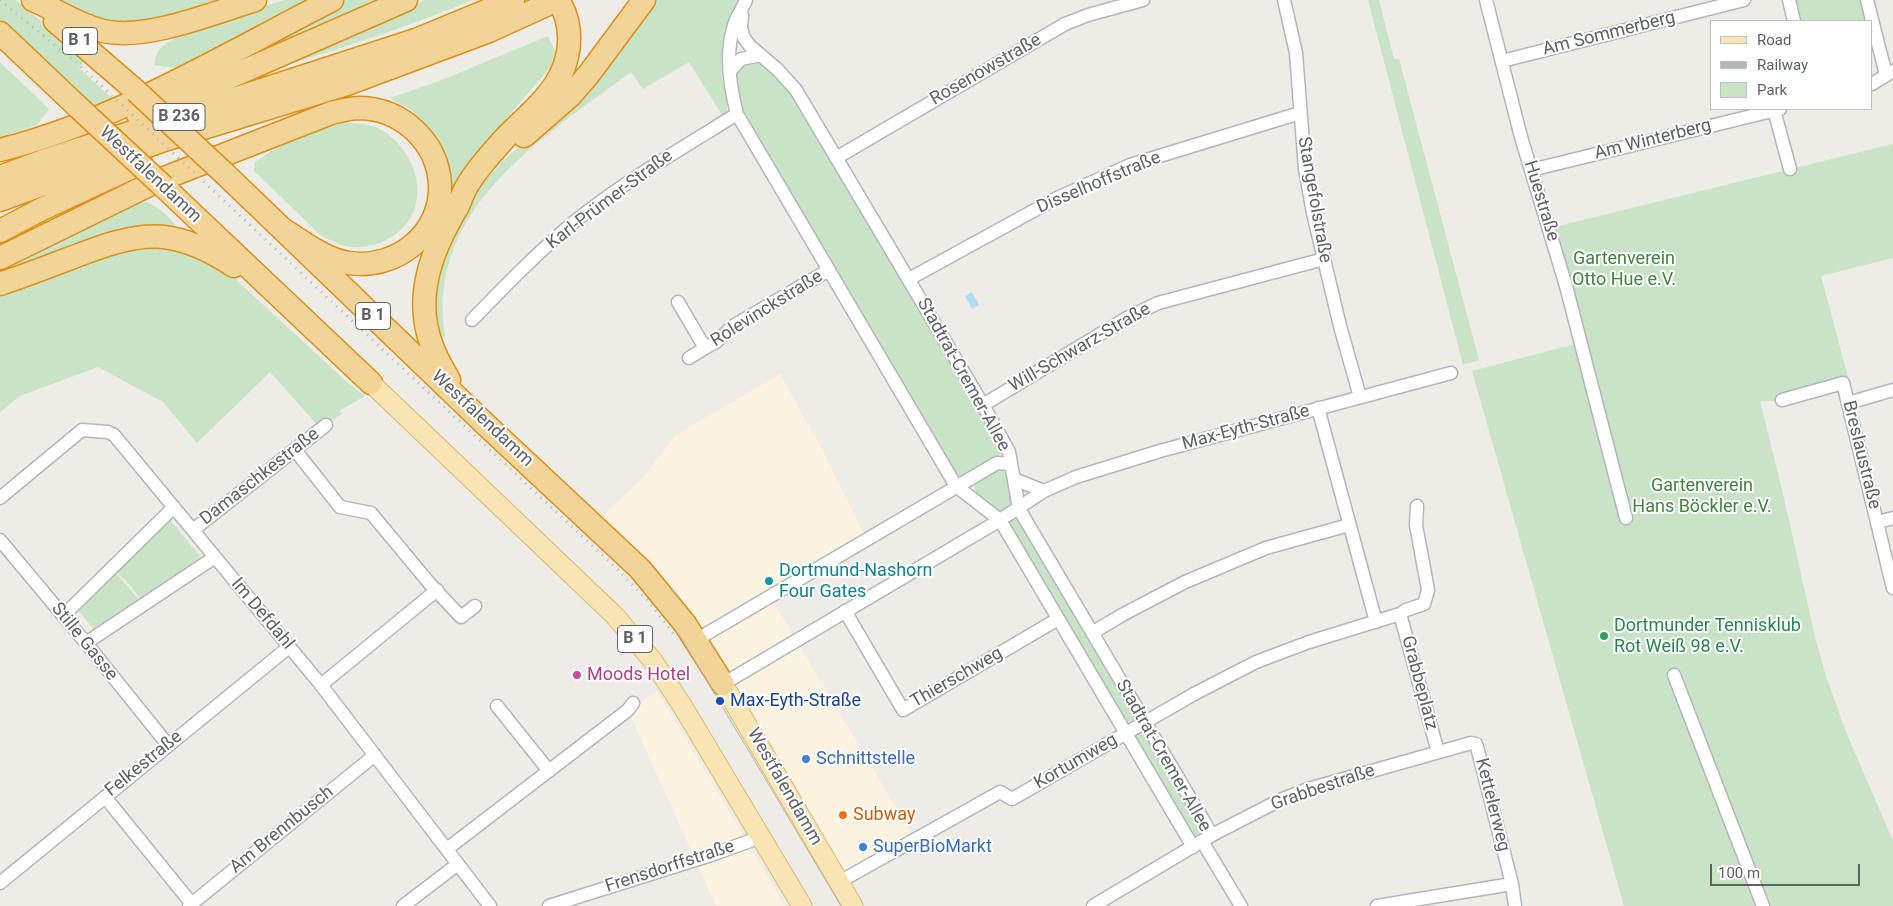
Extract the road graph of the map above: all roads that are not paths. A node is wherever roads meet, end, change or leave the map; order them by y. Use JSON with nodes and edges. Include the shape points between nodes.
{"nodes":[{"id":1,"x":29,"y":0,"type":"edge"},
{"id":2,"x":33,"y":0,"type":"edge"},
{"id":3,"x":255,"y":0,"type":"edge"},
{"id":4,"x":332,"y":0,"type":"edge"},
{"id":5,"x":406,"y":0,"type":"edge"},
{"id":6,"x":513,"y":0,"type":"edge"},
{"id":7,"x":558,"y":0,"type":"edge"},
{"id":8,"x":644,"y":0,"type":"edge"},
{"id":9,"x":1142,"y":0,"type":"edge"},
{"id":10,"x":1284,"y":0,"type":"edge"},
{"id":11,"x":1486,"y":0,"type":"edge"},
{"id":12,"x":1744,"y":0,"type":"edge"},
{"id":13,"x":1789,"y":0,"type":"edge"},
{"id":14,"x":1867,"y":0,"type":"edge"},
{"id":15,"x":744,"y":4,"type":"edge"},
{"id":16,"x":1794,"y":20,"type":"edge"},
{"id":17,"x":1872,"y":20,"type":"edge"},
{"id":18,"x":1873,"y":24,"type":"edge"},
{"id":19,"x":2,"y":36,"type":"edge"},
{"id":20,"x":761,"y":55,"type":"junction"},
{"id":21,"x":1502,"y":61,"type":"junction"},
{"id":22,"x":730,"y":71,"type":"junction"},
{"id":23,"x":1890,"y":73,"type":"edge"},
{"id":24,"x":1873,"y":83,"type":"edge"},
{"id":25,"x":1777,"y":110,"type":"edge"},
{"id":26,"x":260,"y":111,"type":"junction"},
{"id":27,"x":737,"y":114,"type":"junction"},
{"id":28,"x":1300,"y":114,"type":"junction"},
{"id":29,"x":0,"y":150,"type":"edge"},
{"id":30,"x":836,"y":158,"type":"junction"},
{"id":31,"x":43,"y":161,"type":"junction"},
{"id":32,"x":1790,"y":169,"type":"dead end"},
{"id":33,"x":1531,"y":170,"type":"junction"},
{"id":34,"x":0,"y":177,"type":"edge"},
{"id":35,"x":0,"y":200,"type":"edge"},
{"id":36,"x":459,"y":203,"type":"junction"},
{"id":37,"x":0,"y":231,"type":"edge"},
{"id":38,"x":285,"y":231,"type":"junction"},
{"id":39,"x":0,"y":258,"type":"edge"},
{"id":40,"x":1324,"y":259,"type":"junction"},
{"id":41,"x":829,"y":270,"type":"junction"},
{"id":42,"x":260,"y":278,"type":"junction"},
{"id":43,"x":909,"y":279,"type":"junction"},
{"id":44,"x":0,"y":284,"type":"edge"},
{"id":45,"x":678,"y":302,"type":"dead end"},
{"id":46,"x":472,"y":320,"type":"dead end"},
{"id":47,"x":704,"y":348,"type":"junction"},
{"id":48,"x":689,"y":358,"type":"dead end"},
{"id":49,"x":1451,"y":373,"type":"dead end"},
{"id":50,"x":371,"y":383,"type":"joint"},
{"id":51,"x":1893,"y":390,"type":"edge"},
{"id":52,"x":1360,"y":397,"type":"junction"},
{"id":53,"x":461,"y":400,"type":"junction"},
{"id":54,"x":1782,"y":400,"type":"dead end"},
{"id":55,"x":1848,"y":403,"type":"junction"},
{"id":56,"x":983,"y":405,"type":"junction"},
{"id":57,"x":1318,"y":408,"type":"junction"},
{"id":58,"x":326,"y":425,"type":"dead end"},
{"id":59,"x":295,"y":450,"type":"junction"},
{"id":60,"x":1011,"y":464,"type":"junction"},
{"id":61,"x":1014,"y":479,"type":"junction"},
{"id":62,"x":956,"y":486,"type":"junction"},
{"id":63,"x":1044,"y":490,"type":"junction"},
{"id":64,"x":0,"y":498,"type":"edge"},
{"id":65,"x":1416,"y":506,"type":"dead end"},
{"id":66,"x":174,"y":507,"type":"junction"},
{"id":67,"x":1019,"y":508,"type":"junction"},
{"id":68,"x":1626,"y":518,"type":"dead end"},
{"id":69,"x":1893,"y":518,"type":"edge"},
{"id":70,"x":1000,"y":520,"type":"junction"},
{"id":71,"x":1878,"y":522,"type":"junction"},
{"id":72,"x":1349,"y":525,"type":"junction"},
{"id":73,"x":193,"y":530,"type":"junction"},
{"id":74,"x":0,"y":540,"type":"edge"},
{"id":75,"x":214,"y":556,"type":"junction"},
{"id":76,"x":1893,"y":588,"type":"edge"},
{"id":77,"x":437,"y":590,"type":"junction"},
{"id":78,"x":475,"y":606,"type":"dead end"},
{"id":79,"x":845,"y":611,"type":"junction"},
{"id":80,"x":67,"y":612,"type":"junction"},
{"id":81,"x":1400,"y":614,"type":"junction"},
{"id":82,"x":1058,"y":619,"type":"junction"},
{"id":83,"x":1376,"y":622,"type":"junction"},
{"id":84,"x":1092,"y":633,"type":"junction"},
{"id":85,"x":696,"y":640,"type":"junction"},
{"id":86,"x":86,"y":643,"type":"junction"},
{"id":87,"x":289,"y":647,"type":"junction"},
{"id":88,"x":1674,"y":675,"type":"dead end"},
{"id":89,"x":723,"y":684,"type":"junction"},
{"id":90,"x":321,"y":685,"type":"junction"},
{"id":91,"x":633,"y":703,"type":"dead end"},
{"id":92,"x":497,"y":706,"type":"dead end"},
{"id":93,"x":1145,"y":723,"type":"junction"},
{"id":94,"x":1126,"y":733,"type":"junction"},
{"id":95,"x":168,"y":745,"type":"junction"},
{"id":96,"x":1438,"y":752,"type":"junction"},
{"id":97,"x":375,"y":754,"type":"junction"},
{"id":98,"x":549,"y":771,"type":"junction"},
{"id":99,"x":105,"y":797,"type":"junction"},
{"id":100,"x":760,"y":836,"type":"junction"},
{"id":101,"x":1203,"y":841,"type":"junction"},
{"id":102,"x":446,"y":849,"type":"junction"},
{"id":103,"x":458,"y":864,"type":"junction"},
{"id":104,"x":0,"y":882,"type":"edge"},
{"id":105,"x":839,"y":882,"type":"junction"},
{"id":106,"x":1512,"y":884,"type":"junction"},
{"id":107,"x":190,"y":905,"type":"edge"},
{"id":108,"x":403,"y":906,"type":"edge"},
{"id":109,"x":490,"y":906,"type":"edge"},
{"id":110,"x":549,"y":906,"type":"edge"},
{"id":111,"x":802,"y":906,"type":"edge"},
{"id":112,"x":853,"y":906,"type":"edge"},
{"id":113,"x":1093,"y":906,"type":"edge"},
{"id":114,"x":1242,"y":906,"type":"edge"},
{"id":115,"x":1377,"y":906,"type":"edge"},
{"id":116,"x":1515,"y":906,"type":"edge"},
{"id":117,"x":1763,"y":906,"type":"edge"}],
"edges":[{"from":1,"to":38,"type":"highway","name":"Westfalendamm","number":"B 1","bridge":true,"via":[[130,84]]},
{"from":2,"to":3,"type":"highway","via":[[74,21],[119,34],[158,29]]},
{"from":4,"to":29,"type":"highway","via":[[162,90],[66,131]]},
{"from":5,"to":31,"type":"highway","via":[[57,150]]},
{"from":6,"to":31,"type":"highway","number":"B 236","via":[[407,43]]},
{"from":7,"to":26,"type":"highway","number":"B 236","via":[[480,34],[347,84]]},
{"from":7,"to":36,"type":"highway","via":[[568,24],[569,45],[568,58],[560,77],[481,165]]},
{"from":8,"to":36,"type":"highway","via":[[576,89],[504,154]]},
{"from":9,"to":30,"type":"street","name":"Rosenowstraße","via":[[1065,24]]},
{"from":10,"to":28,"type":"street","name":"Stangefolstraße","via":[[1296,53]]},
{"from":11,"to":21,"type":"street","name":"Huestraße"},
{"from":12,"to":21,"type":"street","name":"Am Sommerberg"},
{"from":13,"to":16,"type":"street"},
{"from":14,"to":17,"type":"street"},
{"from":15,"to":20,"type":"street","name":"Stadtrat-Cremer-Allee","via":[[741,28],[744,38]]},
{"from":15,"to":22,"type":"street","name":"Stadtrat-Cremer-Allee","via":[[729,48]]},
{"from":18,"to":23,"type":"street"},
{"from":19,"to":42,"type":"highway","name":"Westfalendamm","number":"B 1","bridge":true},
{"from":20,"to":22,"type":"street","via":[[741,59]]},
{"from":20,"to":30,"type":"street","name":"Stadtrat-Cremer-Allee","via":[[796,90]]},
{"from":21,"to":33,"type":"street","name":"Huestraße"},
{"from":22,"to":27,"type":"street","name":"Stadtrat-Cremer-Allee"},
{"from":23,"to":24,"type":"street"},
{"from":25,"to":32,"type":"street","name":"Am Winterberg"},
{"from":25,"to":33,"type":"street","name":"Am Winterberg"},
{"from":26,"to":35,"type":"highway","number":"B 236","via":[[164,140]]},
{"from":26,"to":37,"type":"highway","via":[[234,128],[157,155]]},
{"from":27,"to":41,"type":"street","name":"Stadtrat-Cremer-Allee"},
{"from":27,"to":46,"type":"street","name":"Karl-Prümer-Straße","via":[[642,173],[575,222],[520,270]]},
{"from":28,"to":40,"type":"street","name":"Stangefolstraße","via":[[1313,213]]},
{"from":28,"to":43,"type":"street","name":"Disselhoffstraße","via":[[1121,169],[1055,199]]},
{"from":30,"to":43,"type":"street","name":"Stadtrat-Cremer-Allee"},
{"from":31,"to":34,"type":"highway","number":"B 236"},
{"from":33,"to":68,"type":"street","name":"Huestraße","via":[[1566,286]]},
{"from":36,"to":53,"type":"highway","via":[[433,253],[426,275],[424,303],[432,346]]},
{"from":38,"to":39,"type":"highway","via":[[348,263],[376,264],[401,255],[424,235],[438,203],[438,170],[426,143],[406,122],[391,114],[360,108],[330,113],[157,181]]},
{"from":38,"to":53,"type":"highway","name":"Westfalendamm","number":"B 1"},
{"from":40,"to":52,"type":"street","name":"Stangefolstraße"},
{"from":40,"to":56,"type":"street","name":"Will-Schwarz-Straße","via":[[1158,303],[1127,318]]},
{"from":41,"to":47,"type":"street","name":"Rolevinckstraße","via":[[733,326]]},
{"from":41,"to":62,"type":"street","name":"Stadtrat-Cremer-Allee"},
{"from":42,"to":44,"type":"highway","via":[[196,245],[164,237],[148,237],[113,244]]},
{"from":42,"to":50,"type":"highway","name":"Westfalendamm","number":"B 1"},
{"from":43,"to":56,"type":"street","name":"Stadtrat-Cremer-Allee"},
{"from":45,"to":47,"type":"street","name":"Rolevinckstraße"},
{"from":47,"to":48,"type":"street","name":"Rolevinckstraße"},
{"from":49,"to":52,"type":"street","name":"Max-Eyth-Straße"},
{"from":50,"to":100,"type":"main road","name":"Westfalendamm","number":"B 1","via":[[628,630],[667,681]]},
{"from":51,"to":55,"type":"street"},
{"from":52,"to":57,"type":"street","name":"Max-Eyth-Straße"},
{"from":53,"to":85,"type":"highway","name":"Westfalendamm","number":"B 1","via":[[640,569]]},
{"from":54,"to":55,"type":"street","name":"Breslaustraße","via":[[1843,383]]},
{"from":55,"to":71,"type":"street","name":"Breslaustraße"},
{"from":56,"to":60,"type":"street","name":"Stadtrat-Cremer-Allee","via":[[1009,452]]},
{"from":57,"to":63,"type":"street","name":"Max-Eyth-Straße","via":[[1132,460]]},
{"from":57,"to":72,"type":"street"},
{"from":58,"to":59,"type":"street","name":"Damaschkestraße"},
{"from":59,"to":73,"type":"street","name":"Damaschkestraße"},
{"from":59,"to":77,"type":"street","via":[[340,507],[371,513]]},
{"from":60,"to":61,"type":"street","name":"Stadtrat-Cremer-Allee"},
{"from":60,"to":62,"type":"street","via":[[997,463]]},
{"from":61,"to":63,"type":"street"},
{"from":61,"to":67,"type":"street","name":"Stadtrat-Cremer-Allee"},
{"from":62,"to":70,"type":"street","name":"Stadtrat-Cremer-Allee"},
{"from":62,"to":85,"type":"street"},
{"from":63,"to":67,"type":"street","name":"Max-Eyth-Straße"},
{"from":64,"to":66,"type":"street","name":"Im Defdahl","via":[[82,430],[114,435]]},
{"from":65,"to":81,"type":"street","name":"Grabbeplatz","via":[[1416,525],[1428,590],[1424,604]]},
{"from":66,"to":73,"type":"street","name":"Im Defdahl"},
{"from":66,"to":80,"type":"street","name":"Damaschkestraße"},
{"from":67,"to":70,"type":"street","name":"Max-Eyth-Straße"},
{"from":67,"to":84,"type":"street","name":"Stadtrat-Cremer-Allee"},
{"from":69,"to":71,"type":"street"},
{"from":70,"to":79,"type":"street","name":"Max-Eyth-Straße"},
{"from":70,"to":82,"type":"street","name":"Stadtrat-Cremer-Allee"},
{"from":71,"to":76,"type":"street","name":"Breslaustraße"},
{"from":72,"to":83,"type":"street"},
{"from":72,"to":84,"type":"street","via":[[1266,548],[1185,582]]},
{"from":73,"to":75,"type":"street","name":"Im Defdahl"},
{"from":74,"to":80,"type":"street","name":"Stille Gasse"},
{"from":75,"to":86,"type":"street"},
{"from":75,"to":87,"type":"street","name":"Im Defdahl"},
{"from":77,"to":78,"type":"street","via":[[461,617]]},
{"from":77,"to":90,"type":"street"},
{"from":79,"to":82,"type":"street","name":"Thierschweg","via":[[903,710]]},
{"from":79,"to":89,"type":"street","name":"Max-Eyth-Straße"},
{"from":80,"to":86,"type":"street","name":"Stille Gasse"},
{"from":81,"to":83,"type":"street","name":"Grabbeplatz"},
{"from":81,"to":96,"type":"street","name":"Grabbeplatz"},
{"from":82,"to":94,"type":"street","name":"Stadtrat-Cremer-Allee"},
{"from":83,"to":93,"type":"street","name":"Kortumweg","via":[[1256,662]]},
{"from":84,"to":93,"type":"street","name":"Stadtrat-Cremer-Allee"},
{"from":85,"to":89,"type":"highway","name":"Westfalendamm","number":"B 1"},
{"from":86,"to":95,"type":"street","name":"Stille Gasse"},
{"from":87,"to":90,"type":"street","name":"Im Defdahl"},
{"from":87,"to":95,"type":"street","name":"Felkestraße"},
{"from":88,"to":117,"type":"street"},
{"from":89,"to":105,"type":"main road","name":"Westfalendamm","number":"B 1"},
{"from":90,"to":97,"type":"street","name":"Im Defdahl"},
{"from":91,"to":98,"type":"street"},
{"from":92,"to":98,"type":"street"},
{"from":93,"to":94,"type":"street","name":"Kortumweg"},
{"from":93,"to":101,"type":"street","name":"Stadtrat-Cremer-Allee"},
{"from":94,"to":101,"type":"street","name":"Stadtrat-Cremer-Allee"},
{"from":94,"to":105,"type":"street","name":"Kortumweg","via":[[1012,799],[1000,792]]},
{"from":95,"to":99,"type":"street","name":"Felkestraße"},
{"from":96,"to":101,"type":"street","name":"Grabbestraße","via":[[1308,789],[1280,800]]},
{"from":96,"to":106,"type":"street","name":"Kettelerweg","via":[[1476,744]]},
{"from":97,"to":102,"type":"street","name":"Im Defdahl"},
{"from":97,"to":107,"type":"street","name":"Am Brennbusch"},
{"from":98,"to":102,"type":"street"},
{"from":99,"to":104,"type":"street","name":"Felkestraße"},
{"from":99,"to":107,"type":"street"},
{"from":100,"to":110,"type":"street","name":"Frensdorffstraße","via":[[693,861]]},
{"from":100,"to":111,"type":"main road","name":"Westfalendamm","number":"B 1"},
{"from":101,"to":113,"type":"street","name":"Grabbestraße"},
{"from":101,"to":114,"type":"street"},
{"from":102,"to":103,"type":"street","name":"Im Defdahl"},
{"from":103,"to":108,"type":"street"},
{"from":103,"to":109,"type":"street","name":"Im Defdahl"},
{"from":105,"to":112,"type":"main road","name":"Westfalendamm","number":"B 1"},
{"from":106,"to":115,"type":"street"},
{"from":106,"to":116,"type":"street","name":"Kettelerweg"}]}
